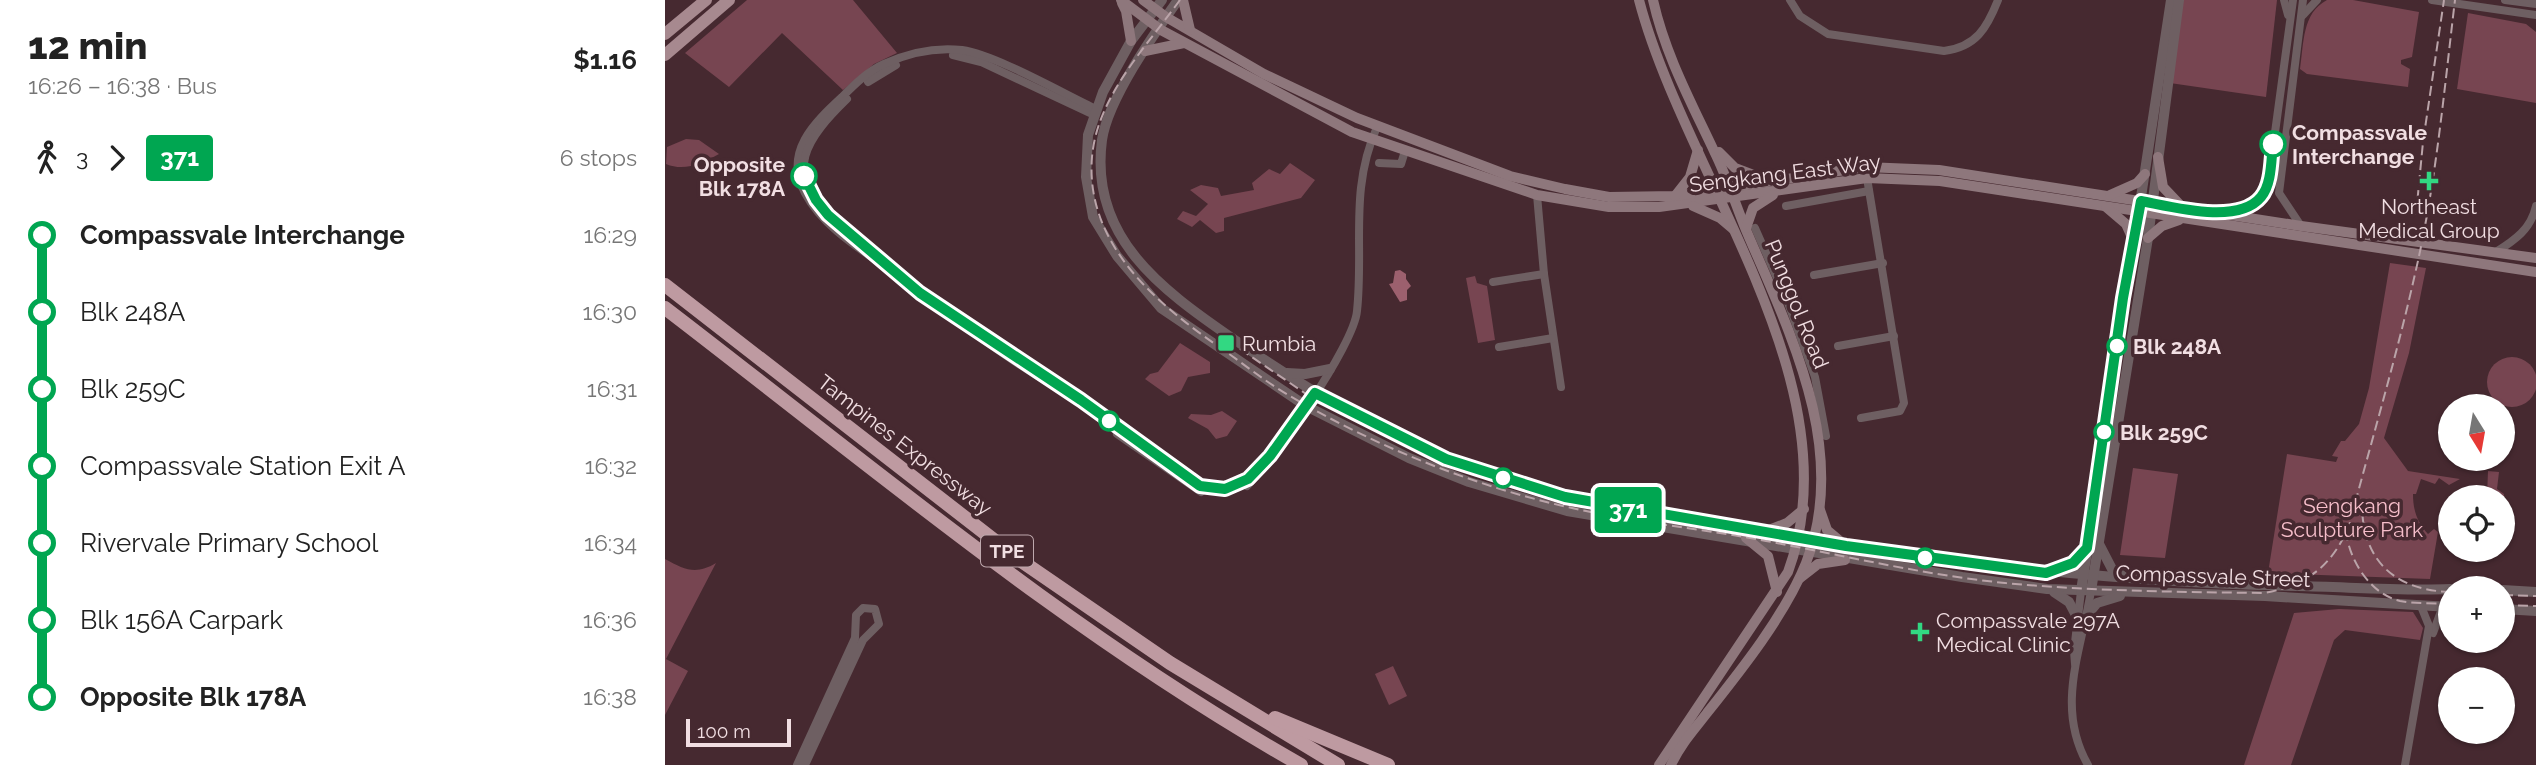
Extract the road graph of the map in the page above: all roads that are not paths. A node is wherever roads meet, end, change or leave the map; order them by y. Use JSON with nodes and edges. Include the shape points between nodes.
{"nodes":[{"id":1,"x":706,"y":0,"type":"edge"},
{"id":2,"x":729,"y":0,"type":"edge"},
{"id":3,"x":1120,"y":0,"type":"edge"},
{"id":4,"x":1143,"y":0,"type":"edge"},
{"id":5,"x":1181,"y":0,"type":"edge"},
{"id":6,"x":1640,"y":0,"type":"edge"},
{"id":7,"x":1653,"y":0,"type":"edge"},
{"id":8,"x":1790,"y":0,"type":"edge"},
{"id":9,"x":1998,"y":0,"type":"edge"},
{"id":10,"x":2171,"y":0,"type":"edge"},
{"id":11,"x":2179,"y":0,"type":"edge"},
{"id":12,"x":2284,"y":0,"type":"edge"},
{"id":13,"x":2293,"y":0,"type":"edge"},
{"id":14,"x":2303,"y":0,"type":"edge"},
{"id":15,"x":2316,"y":0,"type":"edge"},
{"id":16,"x":2432,"y":0,"type":"edge"},
{"id":17,"x":2505,"y":0,"type":"edge"},
{"id":18,"x":2536,"y":4,"type":"edge"},
{"id":19,"x":1159,"y":5,"type":"edge"},
{"id":20,"x":2532,"y":14,"type":"edge"},
{"id":21,"x":1166,"y":17,"type":"junction"},
{"id":22,"x":2301,"y":17,"type":"junction"},
{"id":23,"x":1146,"y":20,"type":"junction"},
{"id":24,"x":2536,"y":20,"type":"edge"},
{"id":25,"x":2290,"y":21,"type":"junction"},
{"id":26,"x":1157,"y":28,"type":"junction"},
{"id":27,"x":1190,"y":30,"type":"junction"},
{"id":28,"x":665,"y":34,"type":"edge"},
{"id":29,"x":1131,"y":41,"type":"junction"},
{"id":30,"x":1184,"y":43,"type":"junction"},
{"id":31,"x":1145,"y":51,"type":"junction"},
{"id":32,"x":665,"y":55,"type":"edge"},
{"id":33,"x":1095,"y":112,"type":"junction"},
{"id":34,"x":1377,"y":127,"type":"junction"},
{"id":35,"x":1372,"y":139,"type":"junction"},
{"id":36,"x":1711,"y":144,"type":"junction"},
{"id":37,"x":1698,"y":150,"type":"junction"},
{"id":38,"x":1405,"y":151,"type":"junction"},
{"id":39,"x":2158,"y":157,"type":"junction"},
{"id":40,"x":1379,"y":163,"type":"dead end"},
{"id":41,"x":2145,"y":174,"type":"junction"},
{"id":42,"x":1867,"y":178,"type":"junction"},
{"id":43,"x":1767,"y":180,"type":"junction"},
{"id":44,"x":1715,"y":188,"type":"junction"},
{"id":45,"x":1781,"y":190,"type":"junction"},
{"id":46,"x":1733,"y":191,"type":"junction"},
{"id":47,"x":1869,"y":191,"type":"junction"},
{"id":48,"x":1537,"y":195,"type":"junction"},
{"id":49,"x":1675,"y":196,"type":"junction"},
{"id":50,"x":1721,"y":199,"type":"junction"},
{"id":51,"x":2104,"y":201,"type":"junction"},
{"id":52,"x":1690,"y":205,"type":"junction"},
{"id":53,"x":1786,"y":206,"type":"dead end"},
{"id":54,"x":2536,"y":206,"type":"edge"},
{"id":55,"x":2146,"y":207,"type":"junction"},
{"id":56,"x":2182,"y":213,"type":"junction"},
{"id":57,"x":2227,"y":215,"type":"junction"},
{"id":58,"x":2301,"y":226,"type":"junction"},
{"id":59,"x":1745,"y":229,"type":"junction"},
{"id":60,"x":2148,"y":238,"type":"junction"},
{"id":61,"x":2135,"y":244,"type":"junction"},
{"id":62,"x":2496,"y":252,"type":"junction"},
{"id":63,"x":2536,"y":258,"type":"edge"},
{"id":64,"x":1883,"y":263,"type":"junction"},
{"id":65,"x":2536,"y":272,"type":"edge"},
{"id":66,"x":1544,"y":274,"type":"junction"},
{"id":67,"x":1814,"y":275,"type":"dead end"},
{"id":68,"x":1493,"y":282,"type":"dead end"},
{"id":69,"x":665,"y":285,"type":"edge"},
{"id":70,"x":665,"y":308,"type":"edge"},
{"id":71,"x":1894,"y":336,"type":"junction"},
{"id":72,"x":1553,"y":338,"type":"junction"},
{"id":73,"x":1838,"y":346,"type":"dead end"},
{"id":74,"x":1499,"y":347,"type":"dead end"},
{"id":75,"x":1330,"y":369,"type":"junction"},
{"id":76,"x":1283,"y":372,"type":"junction"},
{"id":77,"x":1561,"y":387,"type":"dead end"},
{"id":78,"x":1315,"y":393,"type":"junction"},
{"id":79,"x":1306,"y":406,"type":"junction"},
{"id":80,"x":1861,"y":418,"type":"dead end"},
{"id":81,"x":1820,"y":496,"type":"junction"},
{"id":82,"x":1804,"y":509,"type":"junction"},
{"id":83,"x":1764,"y":532,"type":"junction"},
{"id":84,"x":1746,"y":538,"type":"junction"},
{"id":85,"x":1799,"y":538,"type":"junction"},
{"id":86,"x":1813,"y":540,"type":"junction"},
{"id":87,"x":2098,"y":542,"type":"junction"},
{"id":88,"x":1846,"y":546,"type":"junction"},
{"id":89,"x":2087,"y":548,"type":"junction"},
{"id":90,"x":1797,"y":550,"type":"junction"},
{"id":91,"x":1810,"y":552,"type":"junction"},
{"id":92,"x":1845,"y":560,"type":"junction"},
{"id":93,"x":2046,"y":573,"type":"junction"},
{"id":94,"x":2088,"y":576,"type":"junction"},
{"id":95,"x":2127,"y":579,"type":"junction"},
{"id":96,"x":1799,"y":580,"type":"junction"},
{"id":97,"x":2047,"y":589,"type":"junction"},
{"id":98,"x":2438,"y":589,"type":"edge"},
{"id":99,"x":2086,"y":591,"type":"junction"},
{"id":100,"x":2515,"y":591,"type":"edge"},
{"id":101,"x":1777,"y":592,"type":"junction"},
{"id":102,"x":2536,"y":592,"type":"edge"},
{"id":103,"x":2134,"y":593,"type":"junction"},
{"id":104,"x":2421,"y":606,"type":"junction"},
{"id":105,"x":2438,"y":607,"type":"edge"},
{"id":106,"x":2515,"y":610,"type":"edge"},
{"id":107,"x":2536,"y":611,"type":"edge"},
{"id":108,"x":2083,"y":617,"type":"junction"},
{"id":109,"x":2438,"y":617,"type":"edge"},
{"id":110,"x":1229,"y":698,"type":"junction"},
{"id":111,"x":1304,"y":744,"type":"junction"},
{"id":112,"x":797,"y":765,"type":"edge"},
{"id":113,"x":805,"y":765,"type":"edge"},
{"id":114,"x":1300,"y":765,"type":"edge"},
{"id":115,"x":1338,"y":765,"type":"edge"},
{"id":116,"x":1363,"y":765,"type":"edge"},
{"id":117,"x":1388,"y":765,"type":"edge"},
{"id":118,"x":1659,"y":765,"type":"edge"},
{"id":119,"x":1671,"y":765,"type":"edge"},
{"id":120,"x":2088,"y":765,"type":"edge"},
{"id":121,"x":2407,"y":765,"type":"edge"}],
"edges":[{"from":1,"to":28,"type":"main road"},
{"from":2,"to":32,"type":"main road"},
{"from":3,"to":23,"type":"main road","name":"Sengkang East Way"},
{"from":3,"to":29,"type":"main road"},
{"from":4,"to":19,"type":"main road","name":"Sengkang East Way"},
{"from":5,"to":21,"type":"street","name":"Compassvale Street"},
{"from":5,"to":27,"type":"main road"},
{"from":6,"to":37,"type":"main road","name":"Punggol Road"},
{"from":7,"to":36,"type":"main road","name":"Punggol Road","via":[[1681,81]]},
{"from":8,"to":9,"type":"street","via":[[1800,16],[1828,34],[1944,51],[1963,47],[1980,34]]},
{"from":10,"to":41,"type":"street"},
{"from":11,"to":39,"type":"street"},
{"from":12,"to":25,"type":"street"},
{"from":13,"to":25,"type":"street"},
{"from":14,"to":22,"type":"street"},
{"from":15,"to":22,"type":"street"},
{"from":16,"to":20,"type":"street"},
{"from":17,"to":18,"type":"street"},
{"from":19,"to":21,"type":"main road","name":"Sengkang East Way"},
{"from":19,"to":23,"type":"street","name":"Compassvale Street"},
{"from":20,"to":24,"type":"street"},
{"from":21,"to":26,"type":"street","name":"Compassvale Street"},
{"from":21,"to":27,"type":"main road","name":"Sengkang East Way"},
{"from":22,"to":58,"type":"street","via":[[2279,193]]},
{"from":23,"to":26,"type":"main road","name":"Sengkang East Way"},
{"from":23,"to":29,"type":"street","name":"Compassvale Street"},
{"from":25,"to":57,"type":"street","via":[[2268,184],[2262,197]]},
{"from":26,"to":30,"type":"main road","name":"Sengkang East Way"},
{"from":26,"to":31,"type":"street","name":"Compassvale Street"},
{"from":27,"to":34,"type":"main road","name":"Sengkang East Way","via":[[1264,74]]},
{"from":29,"to":33,"type":"street","name":"Compassvale Street"},
{"from":30,"to":31,"type":"main road"},
{"from":30,"to":35,"type":"main road","name":"Sengkang East Way"},
{"from":31,"to":76,"type":"street","name":"Compassvale Street","via":[[1113,104],[1102,139],[1103,189],[1109,215],[1130,254],[1159,282]]},
{"from":33,"to":79,"type":"street","name":"Compassvale Street","via":[[1087,135],[1088,191],[1093,217],[1117,256],[1161,308]]},
{"from":33,"to":79,"type":"street","via":[[964,51],[932,53],[882,71],[821,124],[803,157],[804,176],[828,215],[899,277],[1201,492],[1218,495],[1243,488],[1261,474]]},
{"from":34,"to":35,"type":"street"},
{"from":34,"to":49,"type":"main road","name":"Sengkang East Way","via":[[1510,176],[1565,189],[1609,197]]},
{"from":35,"to":38,"type":"main road","name":"Sengkang East Way"},
{"from":35,"to":75,"type":"street","via":[[1357,215],[1357,313]]},
{"from":36,"to":43,"type":"main road","via":[[1735,168]]},
{"from":36,"to":46,"type":"main road","name":"Punggol Road"},
{"from":37,"to":44,"type":"main road","name":"Punggol Road"},
{"from":37,"to":49,"type":"main road","via":[[1690,177]]},
{"from":38,"to":40,"type":"street","via":[[1401,164]]},
{"from":38,"to":48,"type":"main road","name":"Sengkang East Way"},
{"from":39,"to":55,"type":"street"},
{"from":39,"to":56,"type":"main road","via":[[2163,187]]},
{"from":41,"to":51,"type":"main road"},
{"from":41,"to":55,"type":"street"},
{"from":42,"to":45,"type":"main road","name":"Sengkang East Way"},
{"from":42,"to":47,"type":"street"},
{"from":42,"to":51,"type":"main road","name":"Sengkang East Way","via":[[1940,181]]},
{"from":43,"to":46,"type":"main road","name":"Sengkang East Way"},
{"from":43,"to":51,"type":"main road","name":"Sengkang East Way","via":[[1891,166],[1939,170]]},
{"from":44,"to":46,"type":"main road","name":"Sengkang East Way"},
{"from":44,"to":49,"type":"main road","name":"Sengkang East Way"},
{"from":44,"to":50,"type":"main road","name":"Punggol Road"},
{"from":45,"to":46,"type":"main road","name":"Sengkang East Way"},
{"from":45,"to":59,"type":"main road","via":[[1753,208]]},
{"from":46,"to":50,"type":"main road","name":"Sengkang East Way"},
{"from":46,"to":59,"type":"main road","name":"Punggol Road"},
{"from":47,"to":53,"type":"street"},
{"from":47,"to":64,"type":"street"},
{"from":48,"to":52,"type":"main road","name":"Sengkang East Way","via":[[1609,208]]},
{"from":48,"to":66,"type":"street"},
{"from":50,"to":52,"type":"main road","name":"Sengkang East Way"},
{"from":50,"to":59,"type":"main road","name":"Punggol Road"},
{"from":51,"to":55,"type":"main road","name":"Sengkang East Way"},
{"from":51,"to":61,"type":"main road","via":[[2126,224]]},
{"from":52,"to":59,"type":"main road"},
{"from":54,"to":62,"type":"street","via":[[2521,235]]},
{"from":55,"to":56,"type":"main road","name":"Sengkang East Way"},
{"from":55,"to":60,"type":"street"},
{"from":55,"to":61,"type":"street"},
{"from":56,"to":57,"type":"main road","name":"Sengkang East Way"},
{"from":56,"to":60,"type":"main road"},
{"from":56,"to":65,"type":"main road","name":"Sengkang East Way"},
{"from":57,"to":58,"type":"main road","name":"Sengkang East Way"},
{"from":58,"to":62,"type":"main road","name":"Sengkang East Way"},
{"from":59,"to":81,"type":"main road","name":"Punggol Road","via":[[1760,250],[1812,378],[1822,430]]},
{"from":59,"to":82,"type":"main road","name":"Punggol Road","via":[[1790,382],[1803,451]]},
{"from":60,"to":87,"type":"street"},
{"from":61,"to":89,"type":"street"},
{"from":62,"to":63,"type":"main road","name":"Sengkang East Way"},
{"from":64,"to":67,"type":"street"},
{"from":64,"to":71,"type":"street"},
{"from":66,"to":68,"type":"street"},
{"from":66,"to":72,"type":"street"},
{"from":69,"to":110,"type":"highway","name":"Tampines Expressway","number":"TPE","via":[[1017,558],[1158,656]]},
{"from":70,"to":114,"type":"highway","name":"Tampines Expressway","number":"TPE","via":[[1005,573],[1175,690]]},
{"from":71,"to":73,"type":"street"},
{"from":71,"to":80,"type":"street","via":[[1903,408]]},
{"from":72,"to":74,"type":"street"},
{"from":72,"to":77,"type":"street"},
{"from":75,"to":76,"type":"street"},
{"from":75,"to":78,"type":"street"},
{"from":76,"to":78,"type":"street","name":"Compassvale Street"},
{"from":78,"to":79,"type":"street"},
{"from":78,"to":83,"type":"street","name":"Compassvale Street","via":[[1420,448],[1477,470],[1602,506]]},
{"from":79,"to":84,"type":"street","name":"Compassvale Street","via":[[1417,462],[1490,489],[1600,518]]},
{"from":81,"to":86,"type":"main road","name":"Punggol Road"},
{"from":81,"to":88,"type":"main road","via":[[1827,530]]},
{"from":82,"to":83,"type":"main road","via":[[1787,523]]},
{"from":82,"to":85,"type":"main road","name":"Punggol Road"},
{"from":83,"to":85,"type":"street","name":"Compassvale Street"},
{"from":84,"to":90,"type":"street","name":"Compassvale Street"},
{"from":84,"to":101,"type":"main road","via":[[1768,556]]},
{"from":85,"to":86,"type":"street","name":"Compassvale Street"},
{"from":85,"to":90,"type":"main road","name":"Punggol Road"},
{"from":86,"to":88,"type":"street","name":"Compassvale Street"},
{"from":86,"to":91,"type":"main road","name":"Punggol Road"},
{"from":87,"to":94,"type":"street"},
{"from":87,"to":95,"type":"street","via":[[2112,569]]},
{"from":88,"to":93,"type":"street","name":"Compassvale Street"},
{"from":89,"to":93,"type":"street","via":[[2073,563]]},
{"from":89,"to":94,"type":"street"},
{"from":90,"to":91,"type":"street","name":"Compassvale Street"},
{"from":90,"to":101,"type":"main road","name":"Punggol Road"},
{"from":91,"to":92,"type":"street","name":"Compassvale Street"},
{"from":91,"to":96,"type":"main road","name":"Punggol Road"},
{"from":92,"to":96,"type":"main road","via":[[1818,564]]},
{"from":92,"to":97,"type":"street","name":"Compassvale Street"},
{"from":93,"to":94,"type":"street","name":"Compassvale Street"},
{"from":94,"to":95,"type":"street","name":"Compassvale Street"},
{"from":94,"to":99,"type":"street"},
{"from":95,"to":98,"type":"street","name":"Compassvale Street"},
{"from":96,"to":119,"type":"main road","name":"Punggol Road"},
{"from":97,"to":99,"type":"street","name":"Compassvale Street"},
{"from":97,"to":108,"type":"street","via":[[2063,596]]},
{"from":99,"to":103,"type":"street","name":"Compassvale Street"},
{"from":99,"to":108,"type":"street"},
{"from":100,"to":102,"type":"street"},
{"from":101,"to":118,"type":"main road","name":"Punggol Road"},
{"from":103,"to":104,"type":"street","name":"Compassvale Street"},
{"from":103,"to":108,"type":"street","via":[[2097,603]]},
{"from":104,"to":105,"type":"street","name":"Compassvale Street"},
{"from":104,"to":121,"type":"street","via":[[2429,626]]},
{"from":106,"to":107,"type":"street"},
{"from":108,"to":120,"type":"street","via":[[2074,651],[2070,700],[2072,727]]},
{"from":109,"to":121,"type":"street"},
{"from":110,"to":111,"type":"highway","name":"Tampines Expressway","number":"TPE"},
{"from":110,"to":117,"type":"highway"},
{"from":111,"to":115,"type":"highway","name":"Tampines Expressway","number":"TPE"},
{"from":111,"to":116,"type":"highway"},
{"from":112,"to":113,"type":"street","via":[[855,638],[859,611],[875,609],[879,624],[863,640]]}]}
